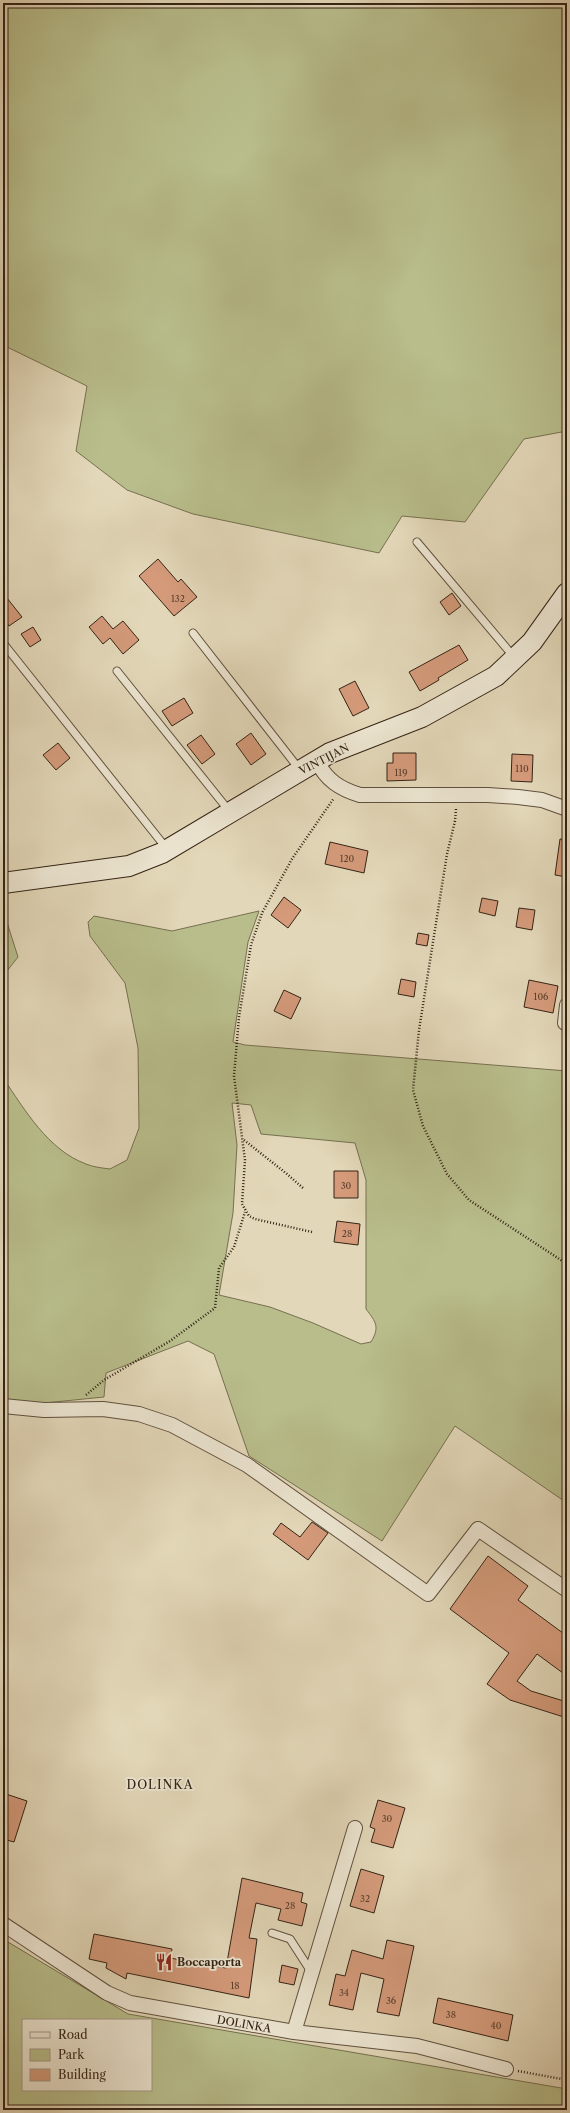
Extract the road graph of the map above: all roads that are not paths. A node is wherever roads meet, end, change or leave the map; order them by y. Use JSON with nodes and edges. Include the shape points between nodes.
{"nodes":[{"id":1,"x":417,"y":542,"type":"dead end"},
{"id":2,"x":567,"y":593,"type":"edge"},
{"id":3,"x":193,"y":633,"type":"dead end"},
{"id":4,"x":3,"y":643,"type":"edge"},
{"id":5,"x":516,"y":659,"type":"junction"},
{"id":6,"x":117,"y":671,"type":"dead end"},
{"id":7,"x":308,"y":766,"type":"junction"},
{"id":8,"x":567,"y":809,"type":"edge"},
{"id":9,"x":230,"y":812,"type":"junction"},
{"id":10,"x":168,"y":849,"type":"junction"},
{"id":11,"x":3,"y":883,"type":"edge"},
{"id":12,"x":567,"y":1005,"type":"edge"},
{"id":13,"x":565,"y":1022,"type":"dead end"},
{"id":14,"x":3,"y":1406,"type":"edge"},
{"id":15,"x":567,"y":1590,"type":"edge"},
{"id":16,"x":355,"y":1828,"type":"dead end"},
{"id":17,"x":3,"y":1924,"type":"edge"},
{"id":18,"x":272,"y":1934,"type":"dead end"},
{"id":19,"x":312,"y":1973,"type":"junction"},
{"id":20,"x":294,"y":2032,"type":"junction"},
{"id":21,"x":506,"y":2068,"type":"road end"}],
"edges":[{"from":1,"to":5,"type":"lane"},
{"from":2,"to":5,"type":"main road","name":"VINTIJAN","via":[[532,642]]},
{"from":3,"to":7,"type":"lane"},
{"from":4,"to":10,"type":"lane"},
{"from":5,"to":7,"type":"main road","name":"VINTIJAN","via":[[496,676],[422,717],[330,753]]},
{"from":6,"to":9,"type":"lane"},
{"from":7,"to":8,"type":"street","via":[[341,788],[360,795],[518,797],[542,800]]},
{"from":7,"to":9,"type":"main road","name":"VINTIJAN"},
{"from":9,"to":10,"type":"main road","name":"VINTIJAN"},
{"from":10,"to":11,"type":"main road","name":"VINTIJAN","via":[[129,866]]},
{"from":12,"to":13,"type":"street"},
{"from":14,"to":15,"type":"street","via":[[103,1409],[139,1414],[172,1425],[247,1465],[428,1594],[478,1528]]},
{"from":16,"to":19,"type":"street"},
{"from":17,"to":20,"type":"street","name":"DOLINKA","via":[[107,1993],[130,2003]]},
{"from":18,"to":19,"type":"lane","via":[[290,1939]]},
{"from":19,"to":20,"type":"street"},
{"from":20,"to":21,"type":"street","name":"DOLINKA","via":[[417,2046]]}]}
